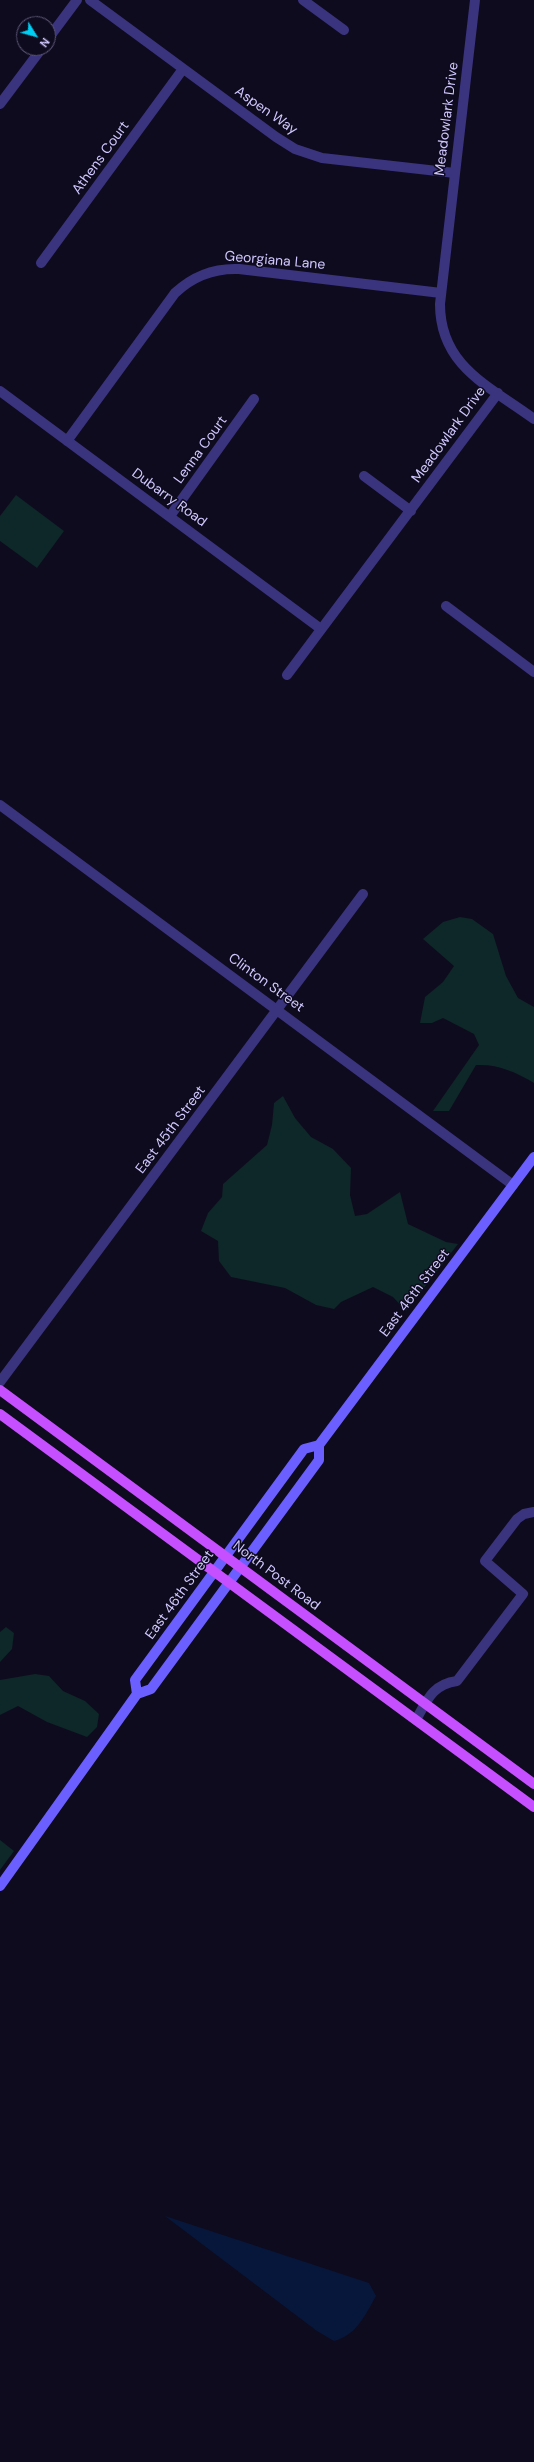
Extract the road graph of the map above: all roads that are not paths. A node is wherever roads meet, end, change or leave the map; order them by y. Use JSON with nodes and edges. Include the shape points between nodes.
{"nodes":[{"id":1,"x":77,"y":0,"type":"edge"},
{"id":2,"x":90,"y":0,"type":"edge"},
{"id":3,"x":303,"y":0,"type":"edge"},
{"id":4,"x":475,"y":0,"type":"edge"},
{"id":5,"x":56,"y":28,"type":"edge"},
{"id":6,"x":344,"y":30,"type":"dead end"},
{"id":7,"x":36,"y":56,"type":"edge"},
{"id":8,"x":183,"y":69,"type":"junction"},
{"id":9,"x":0,"y":104,"type":"edge"},
{"id":10,"x":455,"y":173,"type":"junction"},
{"id":11,"x":41,"y":263,"type":"dead end"},
{"id":12,"x":441,"y":293,"type":"junction"},
{"id":13,"x":0,"y":391,"type":"edge"},
{"id":14,"x":498,"y":393,"type":"junction"},
{"id":15,"x":254,"y":399,"type":"dead end"},
{"id":16,"x":534,"y":419,"type":"edge"},
{"id":17,"x":67,"y":441,"type":"junction"},
{"id":18,"x":364,"y":476,"type":"dead end"},
{"id":19,"x":411,"y":511,"type":"junction"},
{"id":20,"x":170,"y":516,"type":"junction"},
{"id":21,"x":446,"y":606,"type":"dead end"},
{"id":22,"x":322,"y":629,"type":"junction"},
{"id":23,"x":534,"y":672,"type":"edge"},
{"id":24,"x":287,"y":675,"type":"dead end"},
{"id":25,"x":0,"y":806,"type":"edge"},
{"id":26,"x":363,"y":894,"type":"dead end"},
{"id":27,"x":278,"y":1010,"type":"junction"},
{"id":28,"x":534,"y":1157,"type":"edge"},
{"id":29,"x":513,"y":1185,"type":"junction"},
{"id":30,"x":0,"y":1382,"type":"edge"},
{"id":31,"x":0,"y":1390,"type":"edge"},
{"id":32,"x":0,"y":1414,"type":"edge"},
{"id":33,"x":319,"y":1445,"type":"junction"},
{"id":34,"x":534,"y":1512,"type":"edge"},
{"id":35,"x":226,"y":1556,"type":"junction"},
{"id":36,"x":240,"y":1567,"type":"junction"},
{"id":37,"x":214,"y":1571,"type":"junction"},
{"id":38,"x":229,"y":1581,"type":"junction"},
{"id":39,"x":137,"y":1694,"type":"junction"},
{"id":40,"x":425,"y":1704,"type":"junction"},
{"id":41,"x":416,"y":1720,"type":"junction"},
{"id":42,"x":534,"y":1784,"type":"edge"},
{"id":43,"x":534,"y":1807,"type":"edge"},
{"id":44,"x":0,"y":1886,"type":"edge"}],
"edges":[{"from":1,"to":5,"type":"street"},
{"from":2,"to":8,"type":"street","name":"Aspen Way"},
{"from":3,"to":6,"type":"street"},
{"from":4,"to":10,"type":"street","name":"Meadowlark Drive"},
{"from":7,"to":9,"type":"street"},
{"from":8,"to":10,"type":"street","name":"Aspen Way","via":[[279,140],[304,152],[322,158]]},
{"from":8,"to":11,"type":"street","name":"Athens Court"},
{"from":10,"to":12,"type":"street","name":"Meadowlark Drive"},
{"from":12,"to":14,"type":"street","name":"Meadowlark Drive","via":[[439,317],[448,348],[462,365]]},
{"from":12,"to":17,"type":"street","name":"Georgiana Lane","via":[[239,269],[226,269],[200,276],[175,293]]},
{"from":13,"to":17,"type":"street","name":"Dubarry Road"},
{"from":14,"to":16,"type":"street"},
{"from":14,"to":19,"type":"street","name":"Meadowlark Drive"},
{"from":15,"to":20,"type":"street","name":"Lenna Court"},
{"from":17,"to":20,"type":"street","name":"Dubarry Road"},
{"from":18,"to":19,"type":"street"},
{"from":19,"to":22,"type":"street","name":"Meadowlark Drive"},
{"from":20,"to":22,"type":"street","name":"Dubarry Road"},
{"from":21,"to":23,"type":"street"},
{"from":22,"to":24,"type":"street","name":"Meadowlark Drive"},
{"from":25,"to":27,"type":"street","name":"Clinton Street"},
{"from":26,"to":27,"type":"street","name":"East 45th Street"},
{"from":27,"to":29,"type":"street","name":"Clinton Street"},
{"from":27,"to":30,"type":"street","name":"East 45th Street"},
{"from":28,"to":29,"type":"street","name":"East 46th Street"},
{"from":29,"to":33,"type":"street","name":"East 46th Street"},
{"from":31,"to":35,"type":"main road","name":"North Post Road"},
{"from":32,"to":37,"type":"main road"},
{"from":33,"to":35,"type":"street","name":"East 46th Street","via":[[304,1450]]},
{"from":33,"to":36,"type":"street","name":"East 46th Street","via":[[319,1460]]},
{"from":34,"to":40,"type":"street","via":[[517,1519],[485,1561],[523,1594],[457,1681],[445,1682]]},
{"from":35,"to":36,"type":"main road","name":"North Post Road"},
{"from":35,"to":37,"type":"street","name":"East 46th Street"},
{"from":36,"to":38,"type":"street","name":"East 46th Street"},
{"from":36,"to":40,"type":"main road","name":"North Post Road"},
{"from":37,"to":38,"type":"main road"},
{"from":37,"to":39,"type":"street","name":"East 46th Street","via":[[135,1680]]},
{"from":38,"to":39,"type":"street","name":"East 46th Street","via":[[151,1689]]},
{"from":38,"to":41,"type":"main road"},
{"from":39,"to":44,"type":"street","name":"East 46th Street"},
{"from":40,"to":41,"type":"street"},
{"from":40,"to":42,"type":"main road","name":"North Post Road"},
{"from":41,"to":43,"type":"main road"}]}
